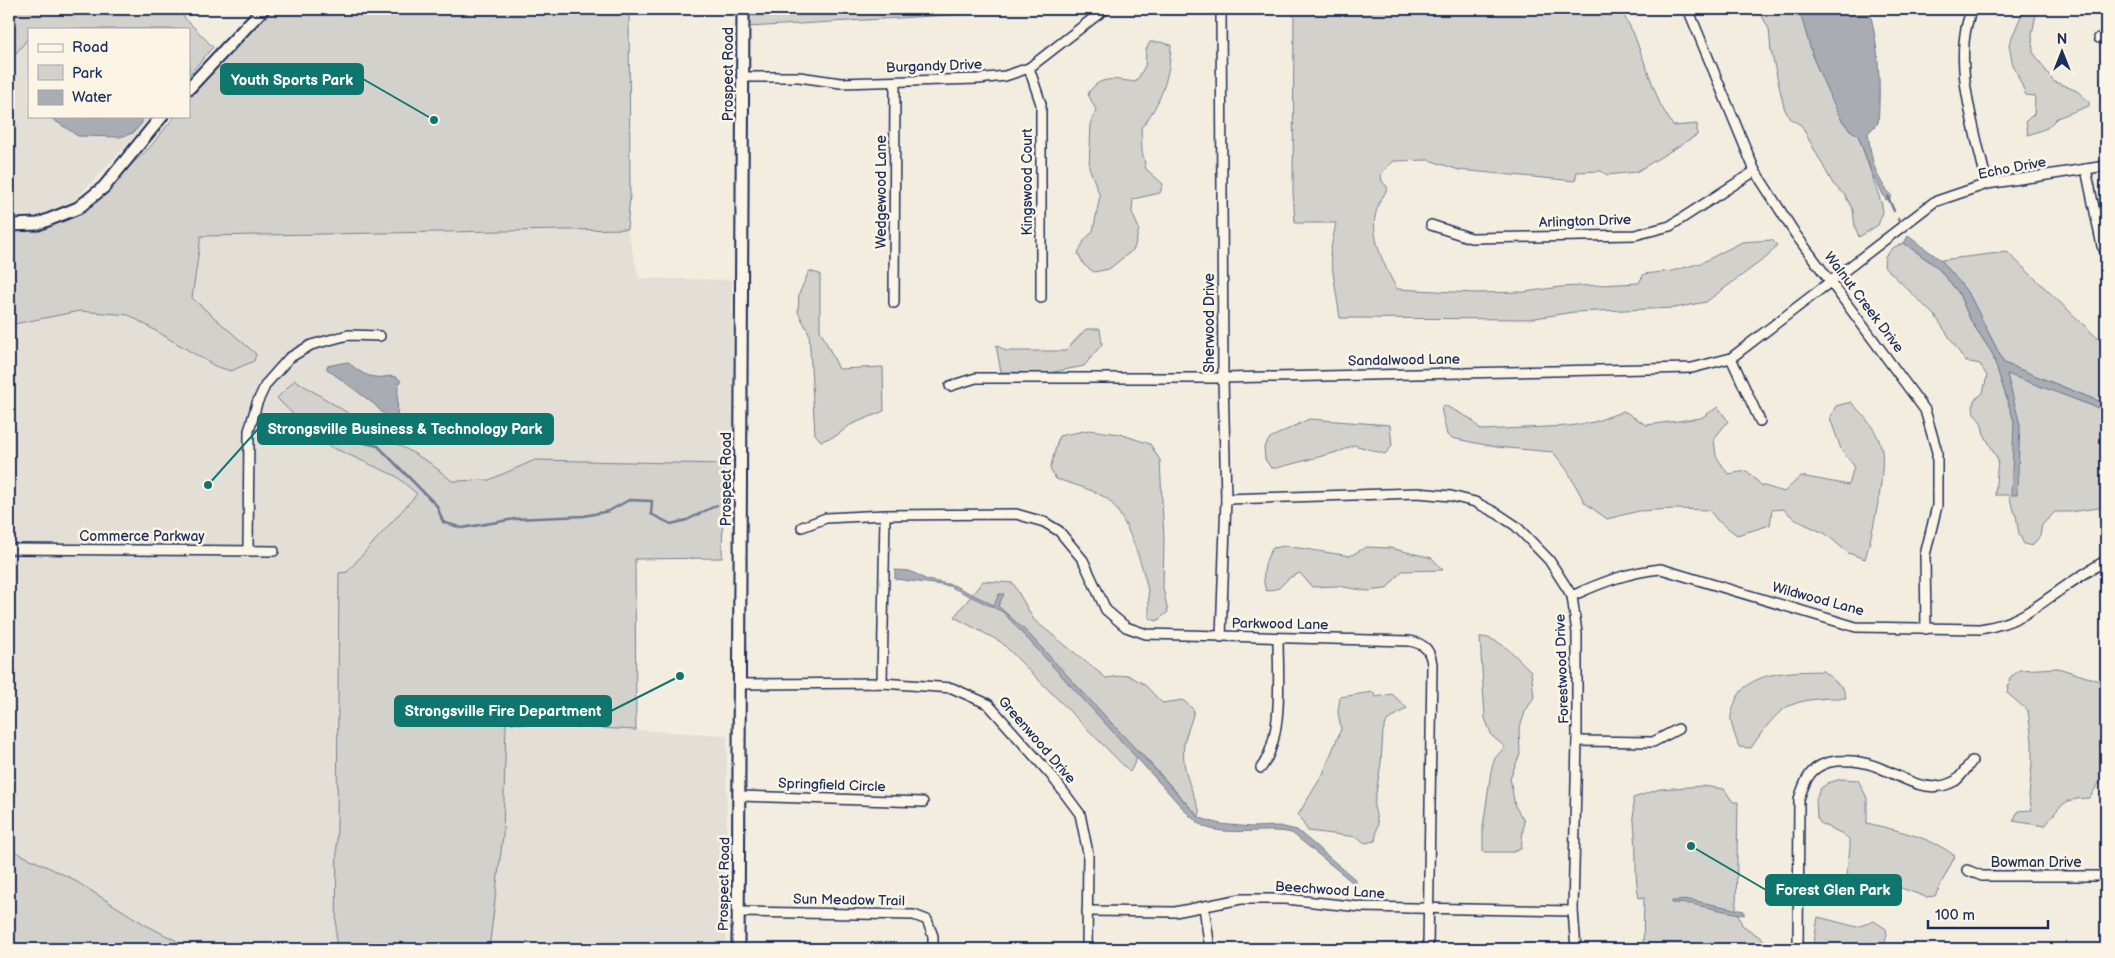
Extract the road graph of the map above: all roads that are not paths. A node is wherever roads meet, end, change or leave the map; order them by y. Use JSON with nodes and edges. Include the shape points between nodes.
{"nodes":[{"id":1,"x":262,"y":9,"type":"edge"},
{"id":2,"x":743,"y":9,"type":"edge"},
{"id":3,"x":1105,"y":9,"type":"edge"},
{"id":4,"x":1221,"y":9,"type":"edge"},
{"id":5,"x":1688,"y":9,"type":"edge"},
{"id":6,"x":1972,"y":9,"type":"edge"},
{"id":7,"x":1029,"y":68,"type":"junction"},
{"id":8,"x":743,"y":77,"type":"junction"},
{"id":9,"x":895,"y":82,"type":"junction"},
{"id":10,"x":190,"y":87,"type":"edge"},
{"id":11,"x":160,"y":118,"type":"edge"},
{"id":12,"x":2106,"y":166,"type":"edge"},
{"id":13,"x":2086,"y":169,"type":"junction"},
{"id":14,"x":1755,"y":171,"type":"junction"},
{"id":15,"x":1987,"y":184,"type":"junction"},
{"id":16,"x":9,"y":225,"type":"edge"},
{"id":17,"x":1431,"y":225,"type":"dead end"},
{"id":18,"x":2106,"y":252,"type":"edge"},
{"id":19,"x":1832,"y":281,"type":"junction"},
{"id":20,"x":1040,"y":298,"type":"dead end"},
{"id":21,"x":894,"y":303,"type":"dead end"},
{"id":22,"x":380,"y":336,"type":"dead end"},
{"id":23,"x":1731,"y":358,"type":"junction"},
{"id":24,"x":1223,"y":378,"type":"junction"},
{"id":25,"x":950,"y":386,"type":"dead end"},
{"id":26,"x":1760,"y":421,"type":"dead end"},
{"id":27,"x":1226,"y":499,"type":"junction"},
{"id":28,"x":885,"y":515,"type":"junction"},
{"id":29,"x":802,"y":527,"type":"dead end"},
{"id":30,"x":9,"y":549,"type":"edge"},
{"id":31,"x":248,"y":551,"type":"junction"},
{"id":32,"x":274,"y":551,"type":"dead end"},
{"id":33,"x":2106,"y":560,"type":"edge"},
{"id":34,"x":1572,"y":596,"type":"junction"},
{"id":35,"x":1926,"y":629,"type":"junction"},
{"id":36,"x":1221,"y":636,"type":"junction"},
{"id":37,"x":1278,"y":638,"type":"junction"},
{"id":38,"x":882,"y":683,"type":"junction"},
{"id":39,"x":741,"y":684,"type":"junction"},
{"id":40,"x":1678,"y":729,"type":"dead end"},
{"id":41,"x":1577,"y":741,"type":"junction"},
{"id":42,"x":1972,"y":761,"type":"dead end"},
{"id":43,"x":1261,"y":768,"type":"dead end"},
{"id":44,"x":740,"y":796,"type":"junction"},
{"id":45,"x":923,"y":802,"type":"dead end"},
{"id":46,"x":1967,"y":870,"type":"dead end"},
{"id":47,"x":2106,"y":876,"type":"edge"},
{"id":48,"x":1204,"y":907,"type":"junction"},
{"id":49,"x":1429,"y":908,"type":"junction"},
{"id":50,"x":1087,"y":911,"type":"junction"},
{"id":51,"x":1573,"y":911,"type":"junction"},
{"id":52,"x":739,"y":912,"type":"junction"},
{"id":53,"x":738,"y":949,"type":"edge"},
{"id":54,"x":933,"y":949,"type":"edge"},
{"id":55,"x":1086,"y":949,"type":"edge"},
{"id":56,"x":1210,"y":949,"type":"edge"},
{"id":57,"x":1428,"y":949,"type":"edge"},
{"id":58,"x":1576,"y":949,"type":"edge"},
{"id":59,"x":1798,"y":949,"type":"edge"}],
"edges":[{"from":1,"to":10,"type":"street"},
{"from":2,"to":8,"type":"street","name":"Prospect Road"},
{"from":3,"to":7,"type":"street","name":"Burgandy Drive"},
{"from":4,"to":24,"type":"street","name":"Sherwood Drive"},
{"from":5,"to":14,"type":"street","name":"Walnut Creek Drive"},
{"from":6,"to":15,"type":"street","via":[[1965,24],[1963,72]]},
{"from":7,"to":9,"type":"street","name":"Burgandy Drive","via":[[987,78]]},
{"from":7,"to":20,"type":"street","name":"Kingswood Court","via":[[1041,104]]},
{"from":8,"to":9,"type":"street","name":"Burgandy Drive","via":[[799,77],[841,83]]},
{"from":8,"to":39,"type":"street","name":"Prospect Road"},
{"from":9,"to":21,"type":"street","name":"Wedgewood Lane"},
{"from":11,"to":16,"type":"street","via":[[104,187],[78,208],[38,224]]},
{"from":12,"to":13,"type":"street","name":"Echo Drive"},
{"from":13,"to":15,"type":"street","name":"Echo Drive"},
{"from":13,"to":18,"type":"street"},
{"from":14,"to":17,"type":"street","name":"Arlington Drive","via":[[1670,226],[1635,235],[1471,238]]},
{"from":14,"to":19,"type":"street","name":"Walnut Creek Drive","via":[[1796,235]]},
{"from":15,"to":19,"type":"street","name":"Echo Drive","via":[[1934,202]]},
{"from":19,"to":23,"type":"street","name":"Sandalwood Lane"},
{"from":19,"to":35,"type":"street","name":"Walnut Creek Drive","via":[[1925,410],[1932,431],[1937,452],[1937,506],[1925,555]]},
{"from":22,"to":31,"type":"street","via":[[348,335],[311,344],[281,366],[264,388],[249,431]]},
{"from":23,"to":24,"type":"street","name":"Sandalwood Lane","via":[[1692,368]]},
{"from":23,"to":26,"type":"street"},
{"from":24,"to":25,"type":"street","name":"Sandalwood Lane","via":[[976,378]]},
{"from":24,"to":27,"type":"street","name":"Sherwood Drive"},
{"from":27,"to":34,"type":"street","name":"Forestwood Drive","via":[[1418,493],[1476,502],[1516,526],[1549,560]]},
{"from":27,"to":36,"type":"street","name":"Sherwood Drive"},
{"from":28,"to":29,"type":"street","name":"Parkwood Lane","via":[[826,518]]},
{"from":28,"to":36,"type":"street","name":"Parkwood Lane","via":[[1016,514],[1044,522],[1071,543],[1083,560],[1106,610],[1126,627],[1146,634]]},
{"from":28,"to":38,"type":"street"},
{"from":30,"to":31,"type":"street","name":"Commerce Parkway"},
{"from":31,"to":32,"type":"street","name":"Commerce Parkway"},
{"from":33,"to":35,"type":"street","name":"Wildwood Lane","via":[[2040,606],[2000,626]]},
{"from":34,"to":35,"type":"street","name":"Wildwood Lane","via":[[1605,580],[1661,569],[1856,627]]},
{"from":34,"to":41,"type":"street","name":"Forestwood Drive","via":[[1577,633]]},
{"from":36,"to":37,"type":"street","name":"Parkwood Lane"},
{"from":37,"to":43,"type":"street","via":[[1278,716],[1267,760]]},
{"from":37,"to":49,"type":"street","name":"Parkwood Lane","via":[[1410,641],[1421,644],[1430,654]]},
{"from":38,"to":39,"type":"street","name":"Greenwood Drive"},
{"from":38,"to":50,"type":"street","name":"Greenwood Drive","via":[[952,688],[988,704],[1051,774],[1080,814],[1088,853]]},
{"from":39,"to":44,"type":"street","name":"Prospect Road"},
{"from":40,"to":41,"type":"street","via":[[1653,742]]},
{"from":41,"to":51,"type":"street","name":"Forestwood Drive"},
{"from":42,"to":59,"type":"street","via":[[1956,781],[1935,787],[1914,784],[1875,766],[1848,760],[1822,763],[1806,780],[1799,799]]},
{"from":44,"to":45,"type":"street","name":"Springfield Circle"},
{"from":44,"to":52,"type":"street","name":"Prospect Road"},
{"from":46,"to":47,"type":"street","name":"Bowman Drive","via":[[1982,876]]},
{"from":48,"to":49,"type":"street","name":"Beechwood Lane","via":[[1240,899]]},
{"from":48,"to":50,"type":"street","name":"Beechwood Lane","via":[[1175,912]]},
{"from":48,"to":56,"type":"street"},
{"from":49,"to":51,"type":"street","name":"Beechwood Lane"},
{"from":49,"to":57,"type":"street","name":"Parkwood Lane"},
{"from":50,"to":55,"type":"street","name":"Greenwood Drive"},
{"from":51,"to":58,"type":"street","name":"Forestwood Drive"},
{"from":52,"to":53,"type":"street","name":"Prospect Road"},
{"from":52,"to":54,"type":"street","name":"Sun Meadow Trail","via":[[914,915],[927,920],[934,936]]}]}
